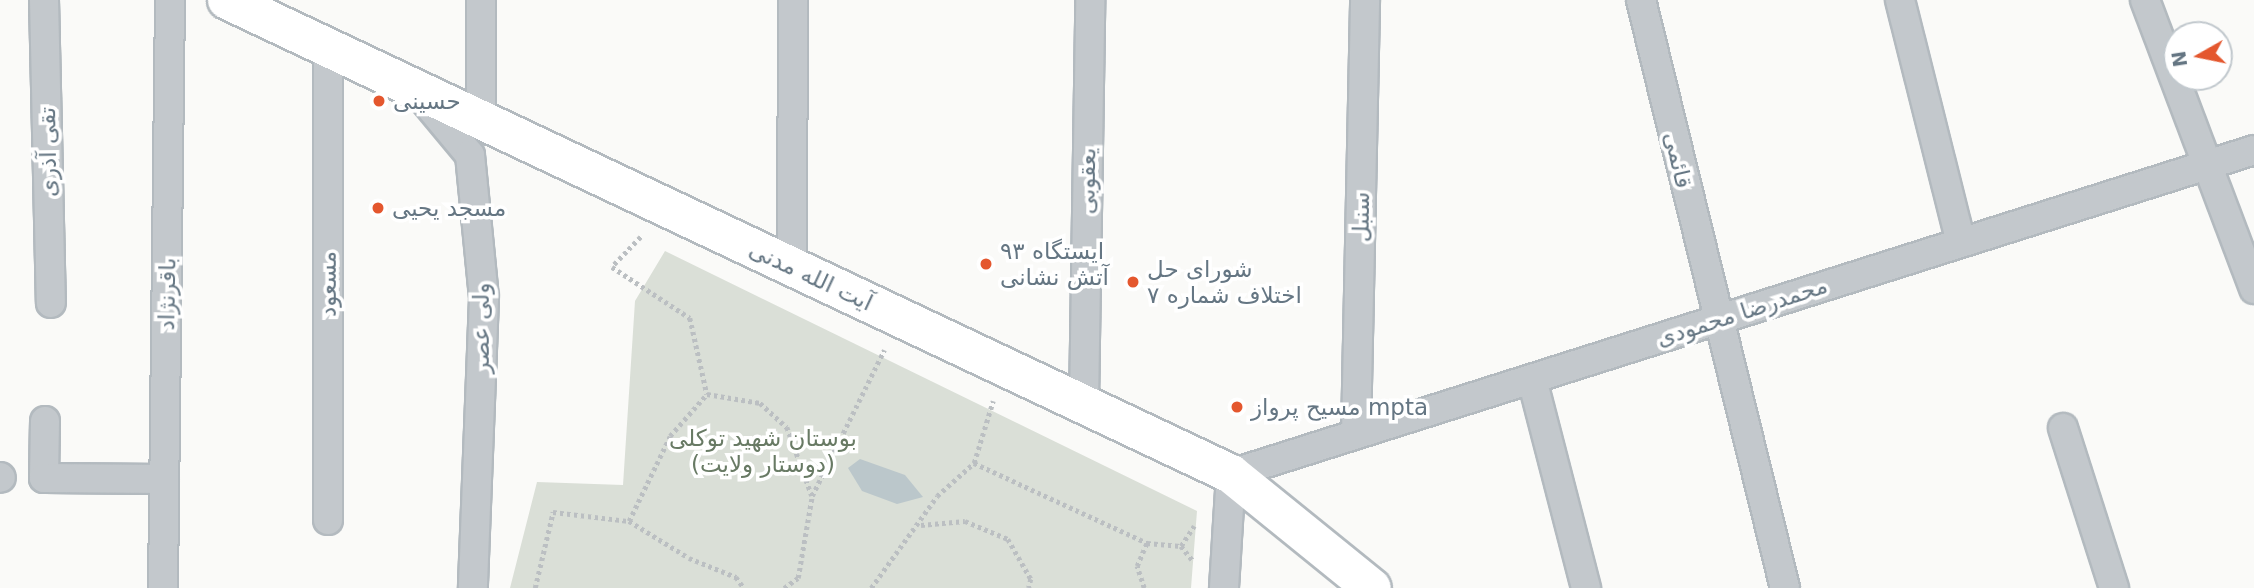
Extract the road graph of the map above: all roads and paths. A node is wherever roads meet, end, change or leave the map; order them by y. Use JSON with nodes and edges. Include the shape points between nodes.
{"nodes":[{"id":1,"x":44,"y":0,"type":"edge"},
{"id":2,"x":170,"y":0,"type":"edge"},
{"id":3,"x":227,"y":0,"type":"edge"},
{"id":4,"x":481,"y":0,"type":"edge"},
{"id":5,"x":793,"y":0,"type":"edge"},
{"id":6,"x":1090,"y":0,"type":"edge"},
{"id":7,"x":1365,"y":0,"type":"edge"},
{"id":8,"x":1641,"y":0,"type":"edge"},
{"id":9,"x":1900,"y":0,"type":"edge"},
{"id":10,"x":2145,"y":0,"type":"edge"},
{"id":11,"x":328,"y":48,"type":"junction"},
{"id":12,"x":415,"y":89,"type":"junction"},
{"id":13,"x":481,"y":120,"type":"junction"},
{"id":14,"x":2254,"y":150,"type":"edge"},
{"id":15,"x":2211,"y":164,"type":"junction"},
{"id":16,"x":668,"y":208,"type":"junction"},
{"id":17,"x":1961,"y":242,"type":"junction"},
{"id":18,"x":792,"y":267,"type":"junction"},
{"id":19,"x":2254,"y":289,"type":"edge"},
{"id":20,"x":51,"y":303,"type":"dead end"},
{"id":21,"x":899,"y":317,"type":"junction"},
{"id":22,"x":1716,"y":320,"type":"junction"},
{"id":23,"x":1003,"y":366,"type":"junction"},
{"id":24,"x":1532,"y":379,"type":"junction"},
{"id":25,"x":707,"y":394,"type":"junction"},
{"id":26,"x":1084,"y":404,"type":"junction"},
{"id":27,"x":45,"y":421,"type":"dead end"},
{"id":28,"x":2063,"y":428,"type":"dead end"},
{"id":29,"x":1356,"y":434,"type":"junction"},
{"id":30,"x":974,"y":463,"type":"junction"},
{"id":31,"x":1231,"y":474,"type":"junction"},
{"id":32,"x":164,"y":479,"type":"junction"},
{"id":33,"x":812,"y":496,"type":"junction"},
{"id":34,"x":328,"y":520,"type":"dead end"},
{"id":35,"x":629,"y":521,"type":"junction"},
{"id":36,"x":921,"y":525,"type":"junction"},
{"id":37,"x":1147,"y":543,"type":"junction"},
{"id":38,"x":1181,"y":546,"type":"dead end"},
{"id":39,"x":163,"y":588,"type":"edge"},
{"id":40,"x":473,"y":588,"type":"edge"},
{"id":41,"x":535,"y":588,"type":"edge"},
{"id":42,"x":744,"y":588,"type":"edge"},
{"id":43,"x":784,"y":588,"type":"edge"},
{"id":44,"x":871,"y":588,"type":"edge"},
{"id":45,"x":1029,"y":588,"type":"edge"},
{"id":46,"x":1144,"y":588,"type":"edge"},
{"id":47,"x":1224,"y":588,"type":"edge"},
{"id":48,"x":1372,"y":588,"type":"edge"},
{"id":49,"x":1586,"y":588,"type":"edge"},
{"id":50,"x":1785,"y":588,"type":"edge"},
{"id":51,"x":2113,"y":588,"type":"edge"}],
"edges":[{"from":1,"to":20,"type":"street","name":"تقی آذری"},
{"from":2,"to":32,"type":"street","name":"باقرنژاد"},
{"from":3,"to":11,"type":"main road","name":"آیت الله مدنی"},
{"from":4,"to":13,"type":"street"},
{"from":5,"to":18,"type":"street"},
{"from":6,"to":26,"type":"street","name":"یعقوبی"},
{"from":7,"to":29,"type":"street","name":"سنبل"},
{"from":8,"to":22,"type":"street","name":"قائمی"},
{"from":9,"to":17,"type":"street"},
{"from":10,"to":15,"type":"street"},
{"from":11,"to":12,"type":"main road","name":"آیت الله مدنی"},
{"from":11,"to":34,"type":"street","name":"مسعود"},
{"from":12,"to":13,"type":"main road","name":"آیت الله مدنی"},
{"from":12,"to":40,"type":"street","name":"ولی عصر","via":[[470,155],[484,298]]},
{"from":13,"to":16,"type":"main road","name":"آیت الله مدنی"},
{"from":14,"to":15,"type":"street","name":"محمدرضا محمودی"},
{"from":15,"to":17,"type":"street","name":"محمدرضا محمودی"},
{"from":15,"to":19,"type":"street"},
{"from":16,"to":18,"type":"main road","name":"آیت الله مدنی"},
{"from":16,"to":25,"type":"path","via":[[612,267],[690,318]]},
{"from":17,"to":22,"type":"street","name":"محمدرضا محمودی"},
{"from":18,"to":21,"type":"main road","name":"آیت الله مدنی"},
{"from":21,"to":23,"type":"main road","name":"آیت الله مدنی"},
{"from":21,"to":33,"type":"path"},
{"from":22,"to":24,"type":"street","name":"محمدرضا محمودی"},
{"from":22,"to":50,"type":"street","name":"قائمی"},
{"from":23,"to":26,"type":"main road","name":"آیت الله مدنی"},
{"from":23,"to":30,"type":"path"},
{"from":24,"to":29,"type":"street","name":"محمدرضا محمودی"},
{"from":24,"to":49,"type":"street"},
{"from":25,"to":33,"type":"path","via":[[760,402],[787,427]]},
{"from":25,"to":35,"type":"path","via":[[670,436]]},
{"from":26,"to":31,"type":"main road","name":"آیت الله مدنی"},
{"from":27,"to":32,"type":"street","via":[[44,478]]},
{"from":28,"to":51,"type":"street"},
{"from":29,"to":31,"type":"street","name":"محمدرضا محمودی"},
{"from":30,"to":36,"type":"path","via":[[937,496]]},
{"from":30,"to":37,"type":"path"},
{"from":31,"to":47,"type":"street"},
{"from":31,"to":48,"type":"main road","name":"آیت الله مدنی"},
{"from":32,"to":39,"type":"street","name":"باقرنژاد"},
{"from":33,"to":43,"type":"path","via":[[798,578]]},
{"from":35,"to":41,"type":"path","via":[[553,512]]},
{"from":35,"to":42,"type":"path","via":[[690,558],[736,577]]},
{"from":36,"to":44,"type":"path"},
{"from":36,"to":45,"type":"path","via":[[965,521],[1007,539],[1031,579]]},
{"from":37,"to":38,"type":"path"},
{"from":37,"to":46,"type":"path","via":[[1138,566]]}]}
